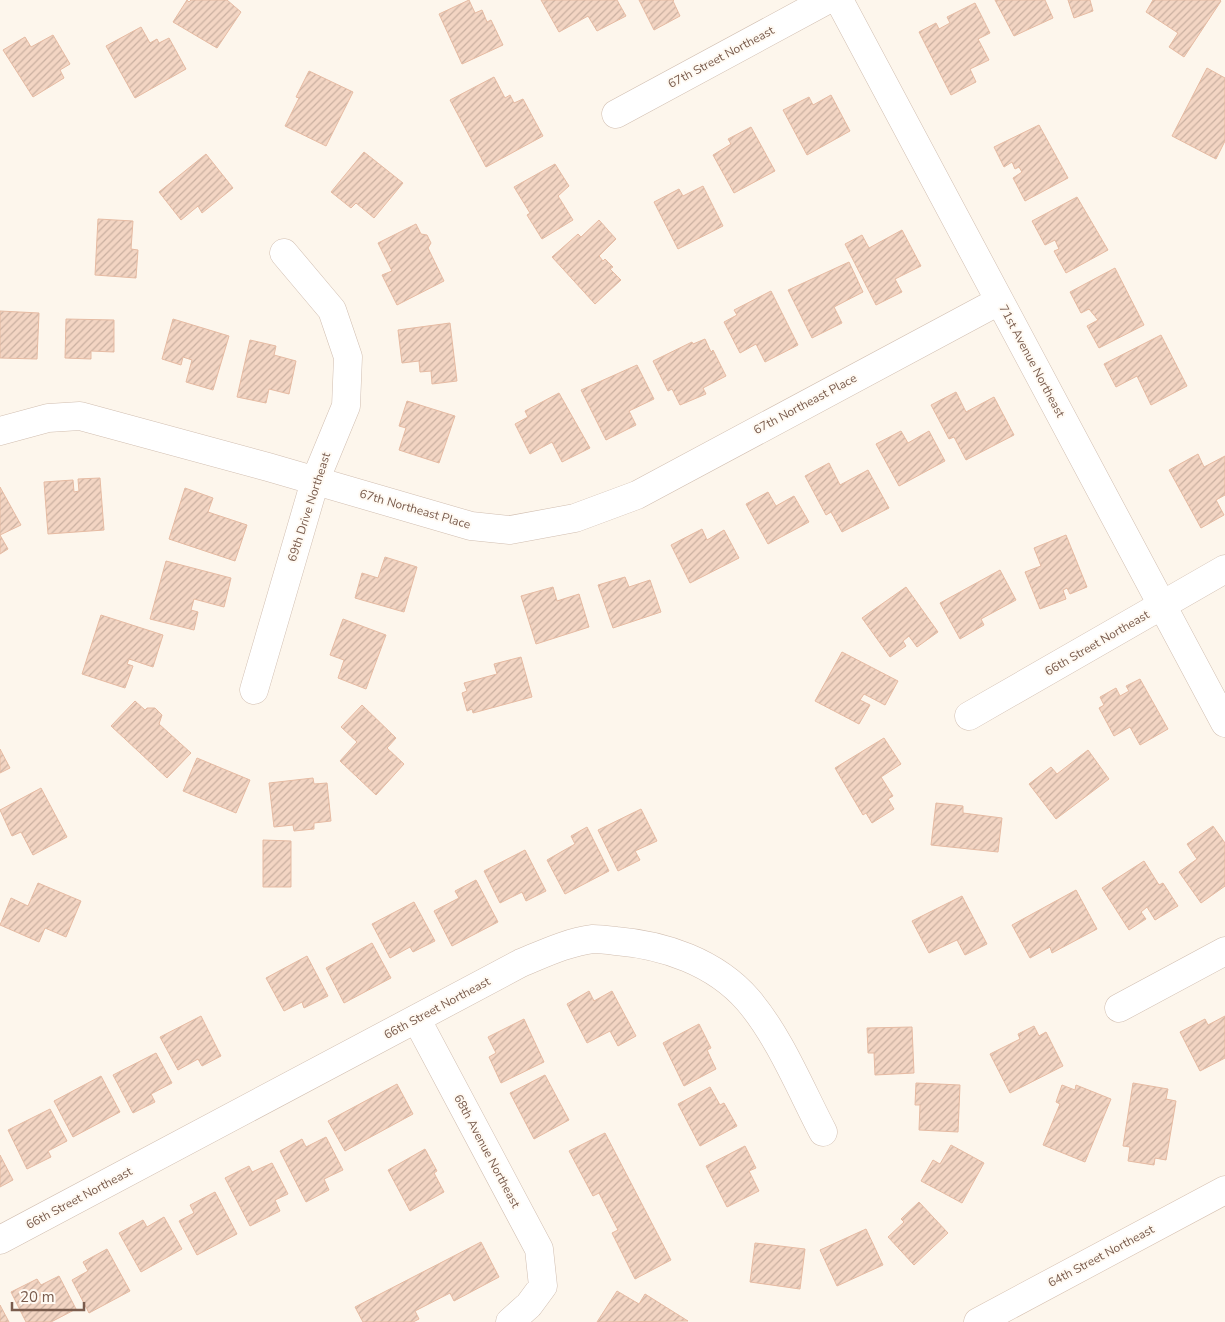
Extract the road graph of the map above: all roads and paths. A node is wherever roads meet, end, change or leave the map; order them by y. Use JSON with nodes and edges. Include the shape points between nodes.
{"nodes":[{"id":1,"x":827,"y":0,"type":"edge"},
{"id":2,"x":839,"y":0,"type":"edge"},
{"id":3,"x":616,"y":114,"type":"dead end"},
{"id":4,"x":284,"y":253,"type":"dead end"},
{"id":5,"x":999,"y":301,"type":"junction"},
{"id":6,"x":0,"y":431,"type":"edge"},
{"id":7,"x":315,"y":481,"type":"junction"},
{"id":8,"x":1225,"y":569,"type":"edge"},
{"id":9,"x":1162,"y":606,"type":"junction"},
{"id":10,"x":254,"y":690,"type":"dead end"},
{"id":11,"x":969,"y":716,"type":"dead end"},
{"id":12,"x":1225,"y":722,"type":"edge"},
{"id":13,"x":1225,"y":951,"type":"edge"},
{"id":14,"x":1119,"y":1008,"type":"dead end"},
{"id":15,"x":417,"y":1020,"type":"junction"},
{"id":16,"x":823,"y":1132,"type":"dead end"},
{"id":17,"x":1225,"y":1190,"type":"edge"},
{"id":18,"x":0,"y":1240,"type":"edge"},
{"id":19,"x":510,"y":1322,"type":"edge"},
{"id":20,"x":978,"y":1322,"type":"edge"}],
"edges":[{"from":1,"to":3,"type":"street","name":"67th Street Northeast"},
{"from":2,"to":5,"type":"street","name":"71st Avenue Northeast"},
{"from":4,"to":7,"type":"street","name":"69th Drive Northeast","via":[[332,310],[348,357],[346,406]]},
{"from":5,"to":7,"type":"street","name":"67th Northeast Place","via":[[637,495],[575,518],[510,530],[471,526]]},
{"from":5,"to":9,"type":"street","name":"71st Avenue Northeast"},
{"from":6,"to":7,"type":"street","name":"67th Northeast Place","via":[[48,418],[80,416]]},
{"from":7,"to":10,"type":"street","name":"69th Drive Northeast"},
{"from":8,"to":9,"type":"street","name":"66th Street Northeast"},
{"from":9,"to":11,"type":"street","name":"66th Street Northeast"},
{"from":9,"to":12,"type":"street","name":"71st Avenue Northeast"},
{"from":13,"to":14,"type":"street"},
{"from":15,"to":16,"type":"street","name":"66th Street Northeast","via":[[521,963],[560,948],[593,939],[656,946],[711,970],[748,1000],[771,1034]]},
{"from":15,"to":18,"type":"street","name":"66th Street Northeast"},
{"from":15,"to":19,"type":"street","name":"68th Avenue Northeast","via":[[539,1250],[543,1286],[529,1305]]},
{"from":17,"to":20,"type":"street","name":"64th Street Northeast"}]}
